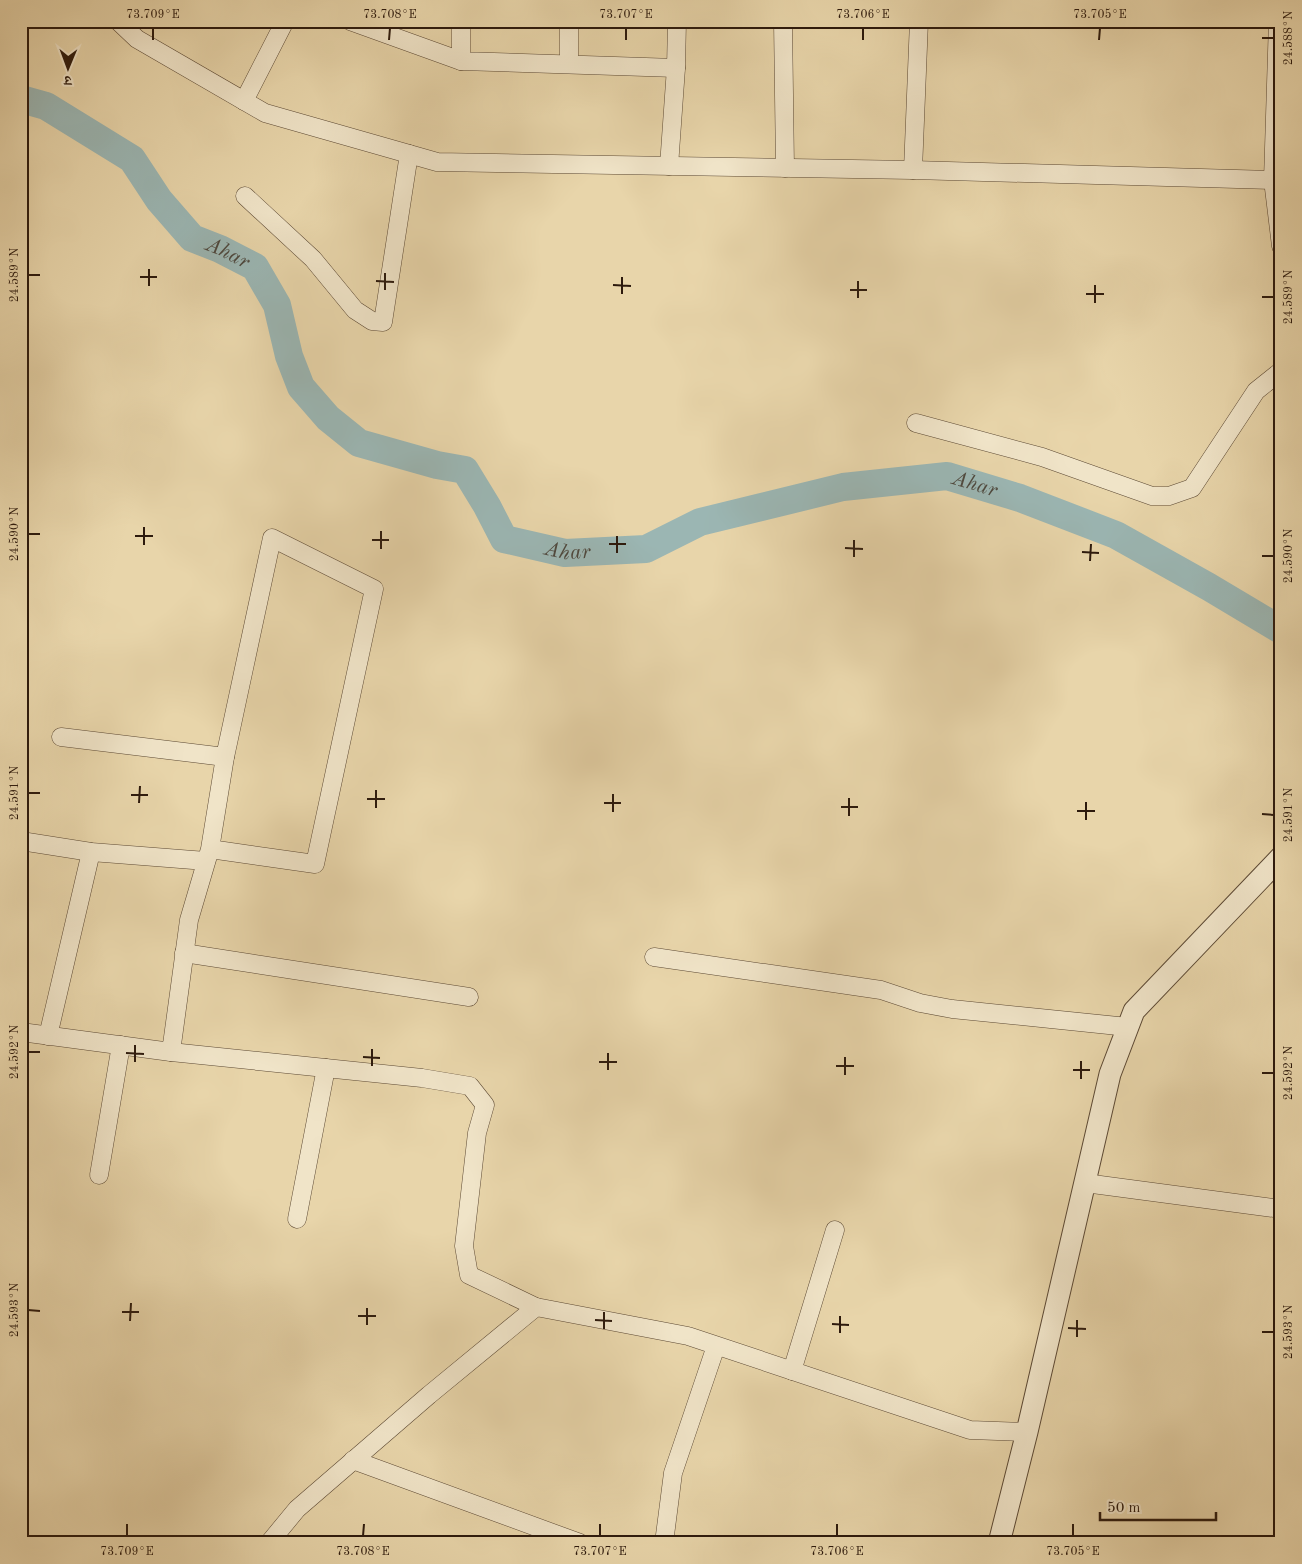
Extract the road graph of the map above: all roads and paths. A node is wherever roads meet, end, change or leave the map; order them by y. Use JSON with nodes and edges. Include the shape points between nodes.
{"nodes":[{"id":1,"x":118,"y":21,"type":"edge"},
{"id":2,"x":285,"y":21,"type":"edge"},
{"id":3,"x":350,"y":21,"type":"edge"},
{"id":4,"x":461,"y":21,"type":"edge"},
{"id":5,"x":570,"y":21,"type":"edge"},
{"id":6,"x":677,"y":21,"type":"edge"},
{"id":7,"x":783,"y":21,"type":"edge"},
{"id":8,"x":919,"y":21,"type":"edge"},
{"id":9,"x":1278,"y":21,"type":"edge"},
{"id":10,"x":461,"y":61,"type":"junction"},
{"id":11,"x":569,"y":64,"type":"junction"},
{"id":12,"x":676,"y":68,"type":"junction"},
{"id":13,"x":244,"y":101,"type":"junction"},
{"id":14,"x":409,"y":154,"type":"junction"},
{"id":15,"x":669,"y":166,"type":"junction"},
{"id":16,"x":785,"y":168,"type":"junction"},
{"id":17,"x":913,"y":170,"type":"junction"},
{"id":18,"x":1273,"y":180,"type":"junction"},
{"id":19,"x":245,"y":196,"type":"dead end"},
{"id":20,"x":1281,"y":246,"type":"edge"},
{"id":21,"x":1281,"y":371,"type":"edge"},
{"id":22,"x":916,"y":423,"type":"dead end"},
{"id":23,"x":61,"y":737,"type":"dead end"},
{"id":24,"x":224,"y":757,"type":"junction"},
{"id":25,"x":21,"y":841,"type":"edge"},
{"id":26,"x":91,"y":852,"type":"junction"},
{"id":27,"x":208,"y":855,"type":"junction"},
{"id":28,"x":1281,"y":857,"type":"edge"},
{"id":29,"x":184,"y":953,"type":"junction"},
{"id":30,"x":654,"y":957,"type":"dead end"},
{"id":31,"x":469,"y":997,"type":"dead end"},
{"id":32,"x":1128,"y":1027,"type":"junction"},
{"id":33,"x":21,"y":1032,"type":"edge"},
{"id":34,"x":48,"y":1036,"type":"junction"},
{"id":35,"x":121,"y":1045,"type":"junction"},
{"id":36,"x":171,"y":1052,"type":"junction"},
{"id":37,"x":326,"y":1068,"type":"junction"},
{"id":38,"x":99,"y":1176,"type":"dead end"},
{"id":39,"x":1085,"y":1183,"type":"junction"},
{"id":40,"x":1281,"y":1209,"type":"edge"},
{"id":41,"x":297,"y":1219,"type":"dead end"},
{"id":42,"x":835,"y":1230,"type":"dead end"},
{"id":43,"x":536,"y":1307,"type":"junction"},
{"id":44,"x":716,"y":1346,"type":"junction"},
{"id":45,"x":792,"y":1371,"type":"junction"},
{"id":46,"x":1027,"y":1432,"type":"junction"},
{"id":47,"x":353,"y":1460,"type":"junction"},
{"id":48,"x":269,"y":1543,"type":"edge"},
{"id":49,"x":580,"y":1543,"type":"edge"},
{"id":50,"x":664,"y":1543,"type":"edge"},
{"id":51,"x":999,"y":1543,"type":"edge"}],
"edges":[{"from":1,"to":13,"type":"street","via":[[137,39]]},
{"from":2,"to":13,"type":"street"},
{"from":3,"to":10,"type":"street"},
{"from":4,"to":10,"type":"street"},
{"from":5,"to":11,"type":"street"},
{"from":6,"to":12,"type":"street"},
{"from":7,"to":16,"type":"street"},
{"from":8,"to":17,"type":"street"},
{"from":9,"to":18,"type":"street"},
{"from":10,"to":11,"type":"street"},
{"from":11,"to":12,"type":"street"},
{"from":12,"to":15,"type":"street"},
{"from":13,"to":14,"type":"street","via":[[265,114]]},
{"from":14,"to":15,"type":"street","via":[[437,162]]},
{"from":14,"to":19,"type":"street","via":[[383,322],[372,321],[355,310],[313,259]]},
{"from":15,"to":16,"type":"street"},
{"from":16,"to":17,"type":"street"},
{"from":17,"to":18,"type":"street"},
{"from":18,"to":20,"type":"street"},
{"from":21,"to":22,"type":"street","via":[[1256,391],[1192,488],[1169,496],[1152,496],[1042,457]]},
{"from":23,"to":24,"type":"street"},
{"from":24,"to":27,"type":"street"},
{"from":24,"to":27,"type":"street","via":[[272,538],[374,589],[315,864]]},
{"from":25,"to":26,"type":"street"},
{"from":26,"to":27,"type":"street"},
{"from":26,"to":34,"type":"street"},
{"from":27,"to":29,"type":"street","via":[[189,920]]},
{"from":28,"to":32,"type":"street","via":[[1134,1011]]},
{"from":29,"to":31,"type":"street"},
{"from":29,"to":36,"type":"street"},
{"from":30,"to":32,"type":"street","via":[[881,990],[952,1009]]},
{"from":32,"to":39,"type":"street","via":[[1110,1074]]},
{"from":33,"to":34,"type":"street"},
{"from":34,"to":35,"type":"street"},
{"from":35,"to":36,"type":"street"},
{"from":35,"to":38,"type":"street"},
{"from":36,"to":37,"type":"street"},
{"from":37,"to":41,"type":"street"},
{"from":37,"to":43,"type":"street","via":[[470,1086],[485,1104],[477,1133],[464,1246],[469,1275]]},
{"from":39,"to":40,"type":"street"},
{"from":39,"to":46,"type":"street"},
{"from":42,"to":45,"type":"street"},
{"from":43,"to":44,"type":"street","via":[[688,1336]]},
{"from":43,"to":47,"type":"street"},
{"from":44,"to":45,"type":"street"},
{"from":44,"to":50,"type":"street","via":[[673,1473]]},
{"from":45,"to":46,"type":"street","via":[[970,1430]]},
{"from":46,"to":51,"type":"street"},
{"from":47,"to":48,"type":"street","via":[[297,1509]]},
{"from":47,"to":49,"type":"street"}]}
